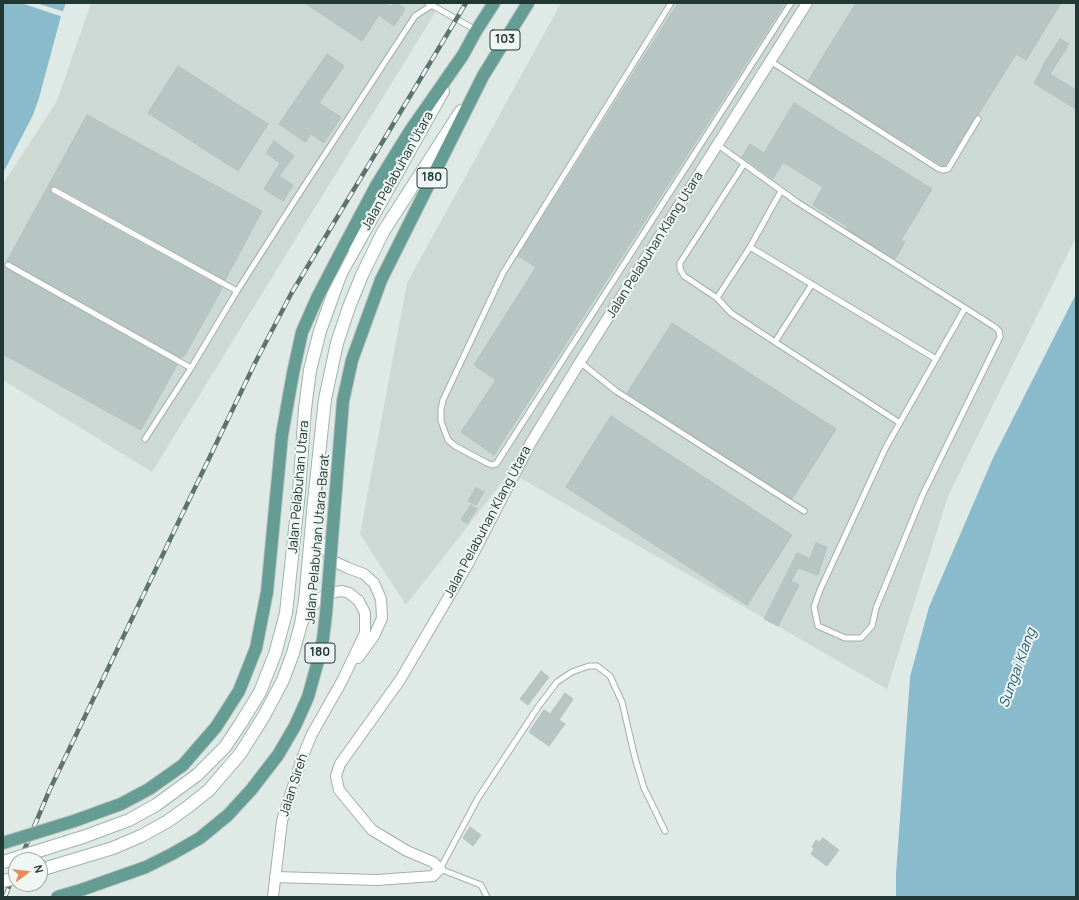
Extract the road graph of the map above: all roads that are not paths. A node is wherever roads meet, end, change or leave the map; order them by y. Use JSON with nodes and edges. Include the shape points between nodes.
{"nodes":[{"id":1,"x":494,"y":3,"type":"edge"},
{"id":2,"x":528,"y":3,"type":"edge"},
{"id":3,"x":671,"y":3,"type":"edge"},
{"id":4,"x":791,"y":3,"type":"edge"},
{"id":5,"x":807,"y":3,"type":"edge"},
{"id":6,"x":430,"y":4,"type":"edge"},
{"id":7,"x":476,"y":31,"type":"junction"},
{"id":8,"x":464,"y":55,"type":"junction"},
{"id":9,"x":770,"y":62,"type":"junction"},
{"id":10,"x":483,"y":76,"type":"junction"},
{"id":11,"x":978,"y":119,"type":"dead end"},
{"id":12,"x":718,"y":145,"type":"junction"},
{"id":13,"x":744,"y":164,"type":"junction"},
{"id":14,"x":54,"y":190,"type":"dead end"},
{"id":15,"x":781,"y":191,"type":"junction"},
{"id":16,"x":750,"y":247,"type":"junction"},
{"id":17,"x":8,"y":265,"type":"dead end"},
{"id":18,"x":812,"y":284,"type":"junction"},
{"id":19,"x":237,"y":291,"type":"junction"},
{"id":20,"x":716,"y":298,"type":"junction"},
{"id":21,"x":965,"y":308,"type":"junction"},
{"id":22,"x":775,"y":342,"type":"junction"},
{"id":23,"x":936,"y":359,"type":"junction"},
{"id":24,"x":580,"y":362,"type":"junction"},
{"id":25,"x":191,"y":368,"type":"junction"},
{"id":26,"x":900,"y":422,"type":"junction"},
{"id":27,"x":146,"y":439,"type":"dead end"},
{"id":28,"x":314,"y":501,"type":"junction"},
{"id":29,"x":804,"y":510,"type":"dead end"},
{"id":30,"x":301,"y":624,"type":"junction"},
{"id":31,"x":342,"y":681,"type":"junction"},
{"id":32,"x":665,"y":831,"type":"dead end"},
{"id":33,"x":3,"y":843,"type":"edge"},
{"id":34,"x":3,"y":862,"type":"edge"},
{"id":35,"x":48,"y":868,"type":"edge"},
{"id":36,"x":440,"y":869,"type":"junction"},
{"id":37,"x":275,"y":877,"type":"junction"},
{"id":38,"x":57,"y":897,"type":"edge"},
{"id":39,"x":273,"y":897,"type":"edge"},
{"id":40,"x":487,"y":897,"type":"edge"}],
"edges":[{"from":1,"to":7,"type":"main road","name":"Jalan Pelabuhan Utara","number":"103"},
{"from":2,"to":10,"type":"main road","name":"Jalan Pelabuhan Utara","number":"103"},
{"from":3,"to":4,"type":"lane","via":[[503,273],[443,400],[441,420],[448,440],[492,465],[500,458]]},
{"from":5,"to":9,"type":"street","name":"Jalan Pelabuhan Klang Utara"},
{"from":6,"to":7,"type":"lane"},
{"from":6,"to":19,"type":"lane","via":[[415,16]]},
{"from":7,"to":8,"type":"main road","name":"Jalan Pelabuhan Utara","number":"103"},
{"from":8,"to":33,"type":"main road","bridge":true,"via":[[410,131],[376,186],[302,332],[282,435],[267,592],[256,648],[239,691],[216,728],[183,765],[149,789],[121,804]]},
{"from":8,"to":34,"type":"main road","name":"Jalan Pelabuhan Utara","number":"103","bridge":true,"via":[[341,273],[320,331],[310,370],[305,409],[286,613],[275,654],[260,692],[225,746],[197,775],[156,805],[129,820]]},
{"from":9,"to":11,"type":"lane","via":[[939,170],[948,169]]},
{"from":9,"to":12,"type":"street","name":"Jalan Pelabuhan Klang Utara"},
{"from":10,"to":28,"type":"main road","name":"Jalan Pelabuhan Utara","number":"103","via":[[383,232],[349,307],[337,343],[325,399]]},
{"from":10,"to":38,"type":"main road","name":"Jalan Pelabuhan Utara-Barat","number":"180","bridge":true,"via":[[381,280],[352,360],[344,401],[323,639],[308,697],[295,726],[278,755],[251,790],[228,815],[200,838],[146,867]]},
{"from":12,"to":13,"type":"lane"},
{"from":12,"to":24,"type":"street","name":"Jalan Pelabuhan Klang Utara"},
{"from":13,"to":15,"type":"lane"},
{"from":13,"to":20,"type":"lane","via":[[680,263],[684,276]]},
{"from":14,"to":19,"type":"lane"},
{"from":15,"to":16,"type":"lane"},
{"from":15,"to":21,"type":"lane"},
{"from":16,"to":18,"type":"lane"},
{"from":16,"to":20,"type":"lane"},
{"from":17,"to":25,"type":"lane"},
{"from":18,"to":22,"type":"lane"},
{"from":18,"to":23,"type":"lane"},
{"from":19,"to":25,"type":"lane"},
{"from":20,"to":22,"type":"lane","via":[[731,313]]},
{"from":21,"to":23,"type":"lane"},
{"from":21,"to":26,"type":"lane","via":[[995,327],[1000,337],[923,494],[876,608],[872,626],[861,638],[845,638],[818,626],[814,607],[886,447]]},
{"from":22,"to":26,"type":"lane"},
{"from":23,"to":26,"type":"lane"},
{"from":24,"to":29,"type":"lane","via":[[616,391]]},
{"from":24,"to":36,"type":"street","name":"Jalan Pelabuhan Klang Utara","via":[[530,444],[468,564],[400,680],[340,764],[336,776],[339,790],[372,830],[407,851],[433,862]]},
{"from":25,"to":27,"type":"lane"},
{"from":28,"to":30,"type":"main road","name":"Jalan Pelabuhan Utara","number":"103"},
{"from":28,"to":31,"type":"street","via":[[318,538],[333,561],[364,574],[374,583],[381,599],[382,618],[374,636]]},
{"from":30,"to":31,"type":"street","via":[[320,598],[335,592],[342,591],[359,601],[365,613],[365,633]]},
{"from":30,"to":35,"type":"main road","name":"Jalan Pelabuhan Utara","number":"103","via":[[283,680],[264,716],[240,754],[209,790],[168,821],[141,836],[113,848]]},
{"from":31,"to":37,"type":"street","name":"Jalan Sireh","via":[[312,734],[302,758],[282,821]]},
{"from":32,"to":36,"type":"lane","via":[[644,788],[622,702],[610,676],[597,666],[589,666],[572,672],[557,682],[538,707],[478,798]]},
{"from":36,"to":37,"type":"street","via":[[433,876],[377,880]]},
{"from":36,"to":40,"type":"lane","via":[[481,885]]},
{"from":37,"to":39,"type":"street","name":"Jalan Sireh"}]}
